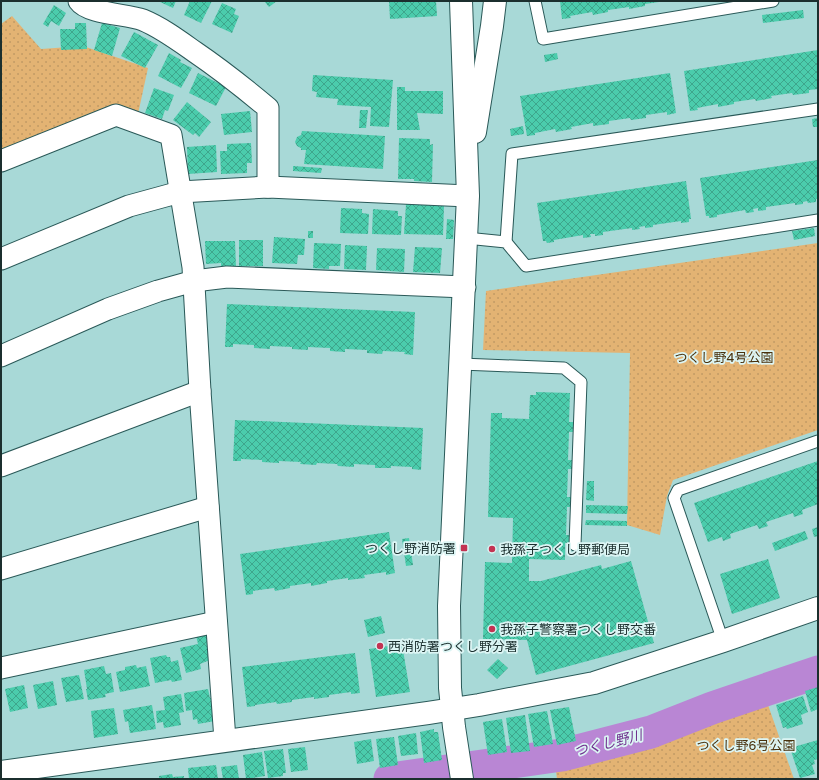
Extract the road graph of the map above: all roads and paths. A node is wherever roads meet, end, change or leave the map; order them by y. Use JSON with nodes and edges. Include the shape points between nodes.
{"nodes":[{"id":1,"x":79,"y":1,"type":"edge"},
{"id":2,"x":461,"y":1,"type":"edge"},
{"id":3,"x":495,"y":1,"type":"edge"},
{"id":4,"x":535,"y":1,"type":"edge"},
{"id":5,"x":773,"y":1,"type":"edge"},
{"id":6,"x":818,"y":109,"type":"edge"},
{"id":7,"x":1,"y":161,"type":"edge"},
{"id":8,"x":468,"y":166,"type":"junction"},
{"id":9,"x":268,"y":187,"type":"junction"},
{"id":10,"x":180,"y":192,"type":"junction"},
{"id":11,"x":468,"y":196,"type":"junction"},
{"id":12,"x":818,"y":220,"type":"edge"},
{"id":13,"x":466,"y":238,"type":"junction"},
{"id":14,"x":506,"y":242,"type":"junction"},
{"id":15,"x":1,"y":259,"type":"edge"},
{"id":16,"x":194,"y":281,"type":"junction"},
{"id":17,"x":465,"y":287,"type":"junction"},
{"id":18,"x":1,"y":356,"type":"edge"},
{"id":19,"x":461,"y":364,"type":"junction"},
{"id":20,"x":200,"y":391,"type":"junction"},
{"id":21,"x":818,"y":442,"type":"edge"},
{"id":22,"x":1,"y":466,"type":"edge"},
{"id":23,"x":208,"y":507,"type":"junction"},
{"id":24,"x":575,"y":545,"type":"dead end"},
{"id":25,"x":1,"y":569,"type":"edge"},
{"id":26,"x":818,"y":608,"type":"edge"},
{"id":27,"x":216,"y":622,"type":"junction"},
{"id":28,"x":723,"y":641,"type":"junction"},
{"id":29,"x":1,"y":668,"type":"edge"},
{"id":30,"x":452,"y":710,"type":"junction"},
{"id":31,"x":225,"y":740,"type":"junction"},
{"id":32,"x":1,"y":772,"type":"edge"},
{"id":33,"x":462,"y":779,"type":"edge"}],
"edges":[{"from":1,"to":9,"type":"street","via":[[93,9],[141,19],[170,34],[227,74],[268,108]]},
{"from":2,"to":8,"type":"street"},
{"from":3,"to":8,"type":"street"},
{"from":4,"to":5,"type":"lane","via":[[543,39]]},
{"from":6,"to":14,"type":"lane","via":[[512,154]]},
{"from":7,"to":10,"type":"street","via":[[116,115],[171,135]]},
{"from":8,"to":11,"type":"street"},
{"from":9,"to":10,"type":"street"},
{"from":9,"to":11,"type":"street"},
{"from":10,"to":15,"type":"street","via":[[129,206]]},
{"from":10,"to":16,"type":"street"},
{"from":11,"to":13,"type":"street"},
{"from":12,"to":14,"type":"lane","via":[[526,266]]},
{"from":13,"to":14,"type":"lane"},
{"from":13,"to":17,"type":"street"},
{"from":16,"to":17,"type":"street","via":[[227,277]]},
{"from":16,"to":18,"type":"street","via":[[108,309]]},
{"from":16,"to":20,"type":"street"},
{"from":17,"to":19,"type":"street"},
{"from":19,"to":24,"type":"lane","via":[[564,368],[581,382]]},
{"from":19,"to":30,"type":"street","via":[[449,606]]},
{"from":20,"to":22,"type":"street"},
{"from":20,"to":23,"type":"street"},
{"from":21,"to":28,"type":"lane","via":[[678,490],[674,498]]},
{"from":23,"to":25,"type":"street"},
{"from":23,"to":27,"type":"street"},
{"from":26,"to":28,"type":"street"},
{"from":27,"to":29,"type":"street"},
{"from":27,"to":31,"type":"street"},
{"from":28,"to":30,"type":"street","via":[[594,683]]},
{"from":30,"to":31,"type":"street"},
{"from":30,"to":33,"type":"street"},
{"from":31,"to":32,"type":"street"}]}
